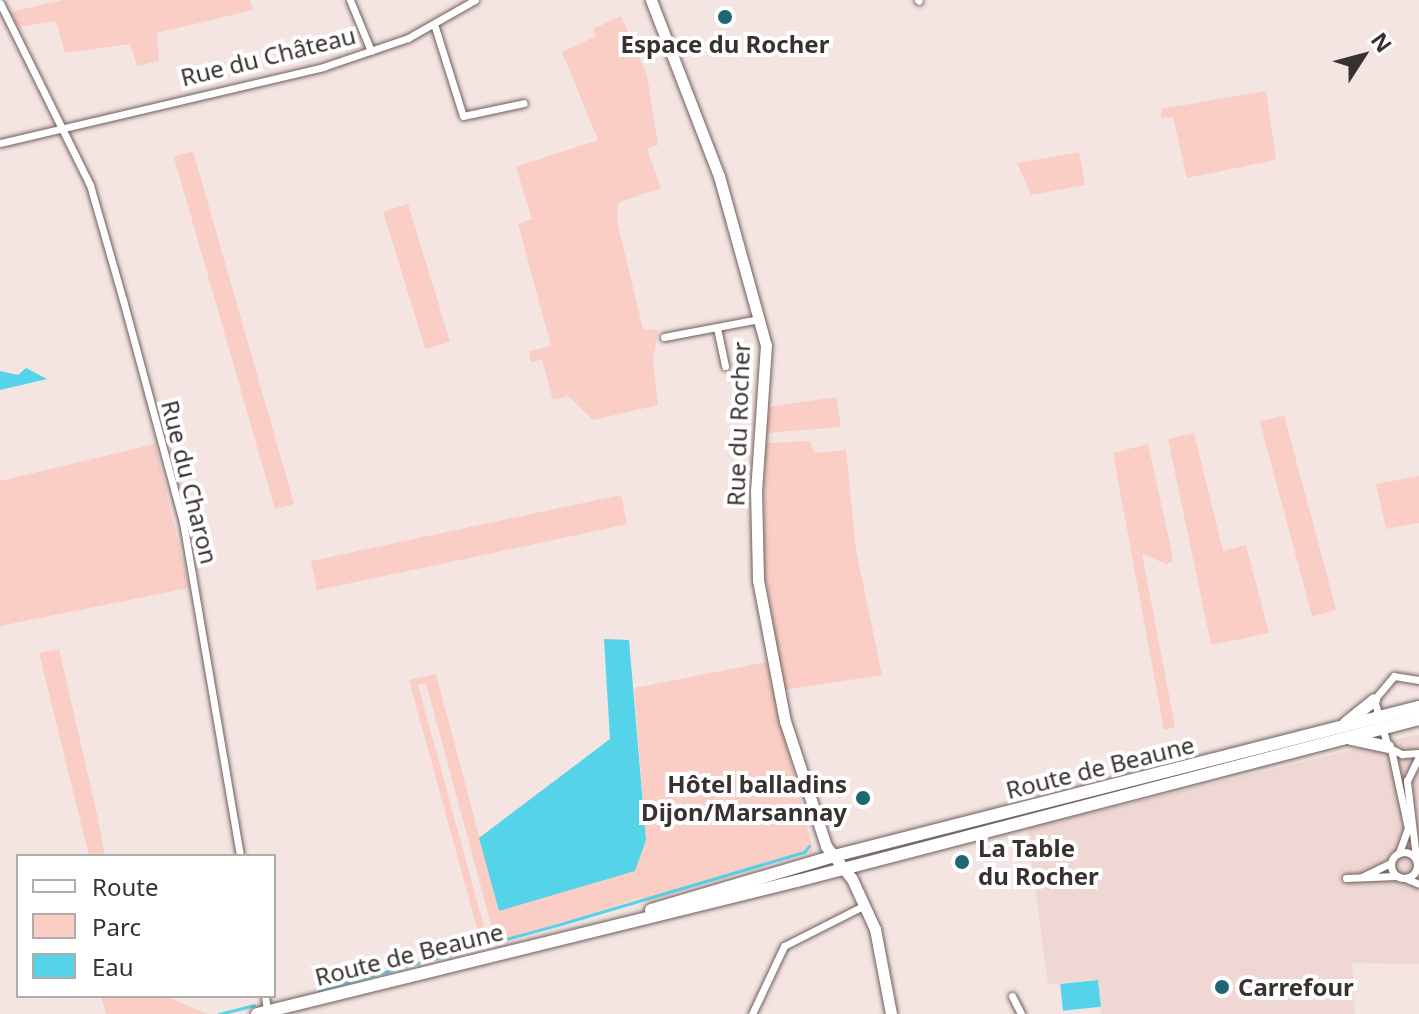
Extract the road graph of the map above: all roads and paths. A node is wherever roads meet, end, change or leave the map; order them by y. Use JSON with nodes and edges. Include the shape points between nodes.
{"nodes":[{"id":1,"x":350,"y":0,"type":"edge"},
{"id":2,"x":475,"y":0,"type":"edge"},
{"id":3,"x":651,"y":0,"type":"edge"},
{"id":4,"x":0,"y":3,"type":"edge"},
{"id":5,"x":434,"y":24,"type":"junction"},
{"id":6,"x":371,"y":51,"type":"junction"},
{"id":7,"x":524,"y":103,"type":"dead end"},
{"id":8,"x":62,"y":127,"type":"junction"},
{"id":9,"x":0,"y":143,"type":"edge"},
{"id":10,"x":759,"y":319,"type":"junction"},
{"id":11,"x":717,"y":328,"type":"junction"},
{"id":12,"x":664,"y":337,"type":"dead end"},
{"id":13,"x":725,"y":366,"type":"dead end"},
{"id":14,"x":1418,"y":677,"type":"edge"},
{"id":15,"x":1374,"y":700,"type":"junction"},
{"id":16,"x":1419,"y":707,"type":"edge"},
{"id":17,"x":1419,"y":719,"type":"edge"},
{"id":18,"x":1377,"y":723,"type":"junction"},
{"id":19,"x":1342,"y":733,"type":"junction"},
{"id":20,"x":1389,"y":748,"type":"junction"},
{"id":21,"x":1419,"y":754,"type":"edge"},
{"id":22,"x":1399,"y":853,"type":"junction"},
{"id":23,"x":240,"y":854,"type":"edge"},
{"id":24,"x":834,"y":856,"type":"junction"},
{"id":25,"x":1391,"y":863,"type":"junction"},
{"id":26,"x":1418,"y":863,"type":"edge"},
{"id":27,"x":844,"y":868,"type":"junction"},
{"id":28,"x":1401,"y":877,"type":"junction"},
{"id":29,"x":1346,"y":878,"type":"dead end"},
{"id":30,"x":1360,"y":878,"type":"junction"},
{"id":31,"x":1419,"y":884,"type":"edge"},
{"id":32,"x":865,"y":905,"type":"junction"},
{"id":33,"x":572,"y":936,"type":"junction"},
{"id":34,"x":1012,"y":996,"type":"dead end"},
{"id":35,"x":262,"y":1013,"type":"edge"},
{"id":36,"x":752,"y":1014,"type":"edge"},
{"id":37,"x":891,"y":1014,"type":"edge"},
{"id":38,"x":1021,"y":1014,"type":"edge"}],
"edges":[{"from":1,"to":6,"type":"street"},
{"from":2,"to":5,"type":"street","name":"Rue du Château"},
{"from":3,"to":10,"type":"main road","name":"Rue du Rocher","via":[[719,176]]},
{"from":4,"to":8,"type":"street","name":"Rue du Charon"},
{"from":5,"to":6,"type":"street","name":"Rue du Château"},
{"from":5,"to":7,"type":"street","via":[[463,116]]},
{"from":6,"to":8,"type":"street","name":"Rue du Château","via":[[323,67]]},
{"from":8,"to":9,"type":"street","name":"Rue du Château"},
{"from":8,"to":23,"type":"street","name":"Rue du Charon","via":[[90,185],[181,513]]},
{"from":10,"to":11,"type":"street"},
{"from":10,"to":24,"type":"main road","name":"Rue du Rocher","via":[[766,345],[756,490],[758,580],[785,721],[826,846]]},
{"from":11,"to":12,"type":"street"},
{"from":11,"to":13,"type":"street"},
{"from":14,"to":15,"type":"street","via":[[1394,676]]},
{"from":15,"to":18,"type":"street"},
{"from":15,"to":19,"type":"main road"},
{"from":16,"to":18,"type":"main road","name":"Route de Beaune"},
{"from":17,"to":18,"type":"main road","name":"Route de Beaune"},
{"from":18,"to":19,"type":"main road","name":"Route de Beaune"},
{"from":18,"to":20,"type":"street"},
{"from":19,"to":20,"type":"main road"},
{"from":19,"to":24,"type":"main road","name":"Route de Beaune"},
{"from":19,"to":27,"type":"main road","name":"Route de Beaune"},
{"from":20,"to":21,"type":"street"},
{"from":20,"to":22,"type":"street","via":[[1408,828]]},
{"from":21,"to":26,"type":"street","via":[[1407,781]]},
{"from":22,"to":25,"type":"street"},
{"from":22,"to":26,"type":"street"},
{"from":24,"to":27,"type":"main road","name":"Rue du Rocher"},
{"from":24,"to":33,"type":"main road","name":"Route de Beaune"},
{"from":25,"to":28,"type":"street"},
{"from":25,"to":30,"type":"street"},
{"from":26,"to":28,"type":"street"},
{"from":27,"to":32,"type":"main road","name":"Rue du Rocher"},
{"from":27,"to":33,"type":"main road","name":"Route de Beaune"},
{"from":28,"to":30,"type":"street"},
{"from":28,"to":31,"type":"street"},
{"from":29,"to":30,"type":"street"},
{"from":32,"to":36,"type":"street","via":[[784,946]]},
{"from":32,"to":37,"type":"main road","name":"Rue du Rocher","via":[[882,952]]},
{"from":33,"to":35,"type":"main road","name":"Route de Beaune"},
{"from":34,"to":38,"type":"street"}]}
